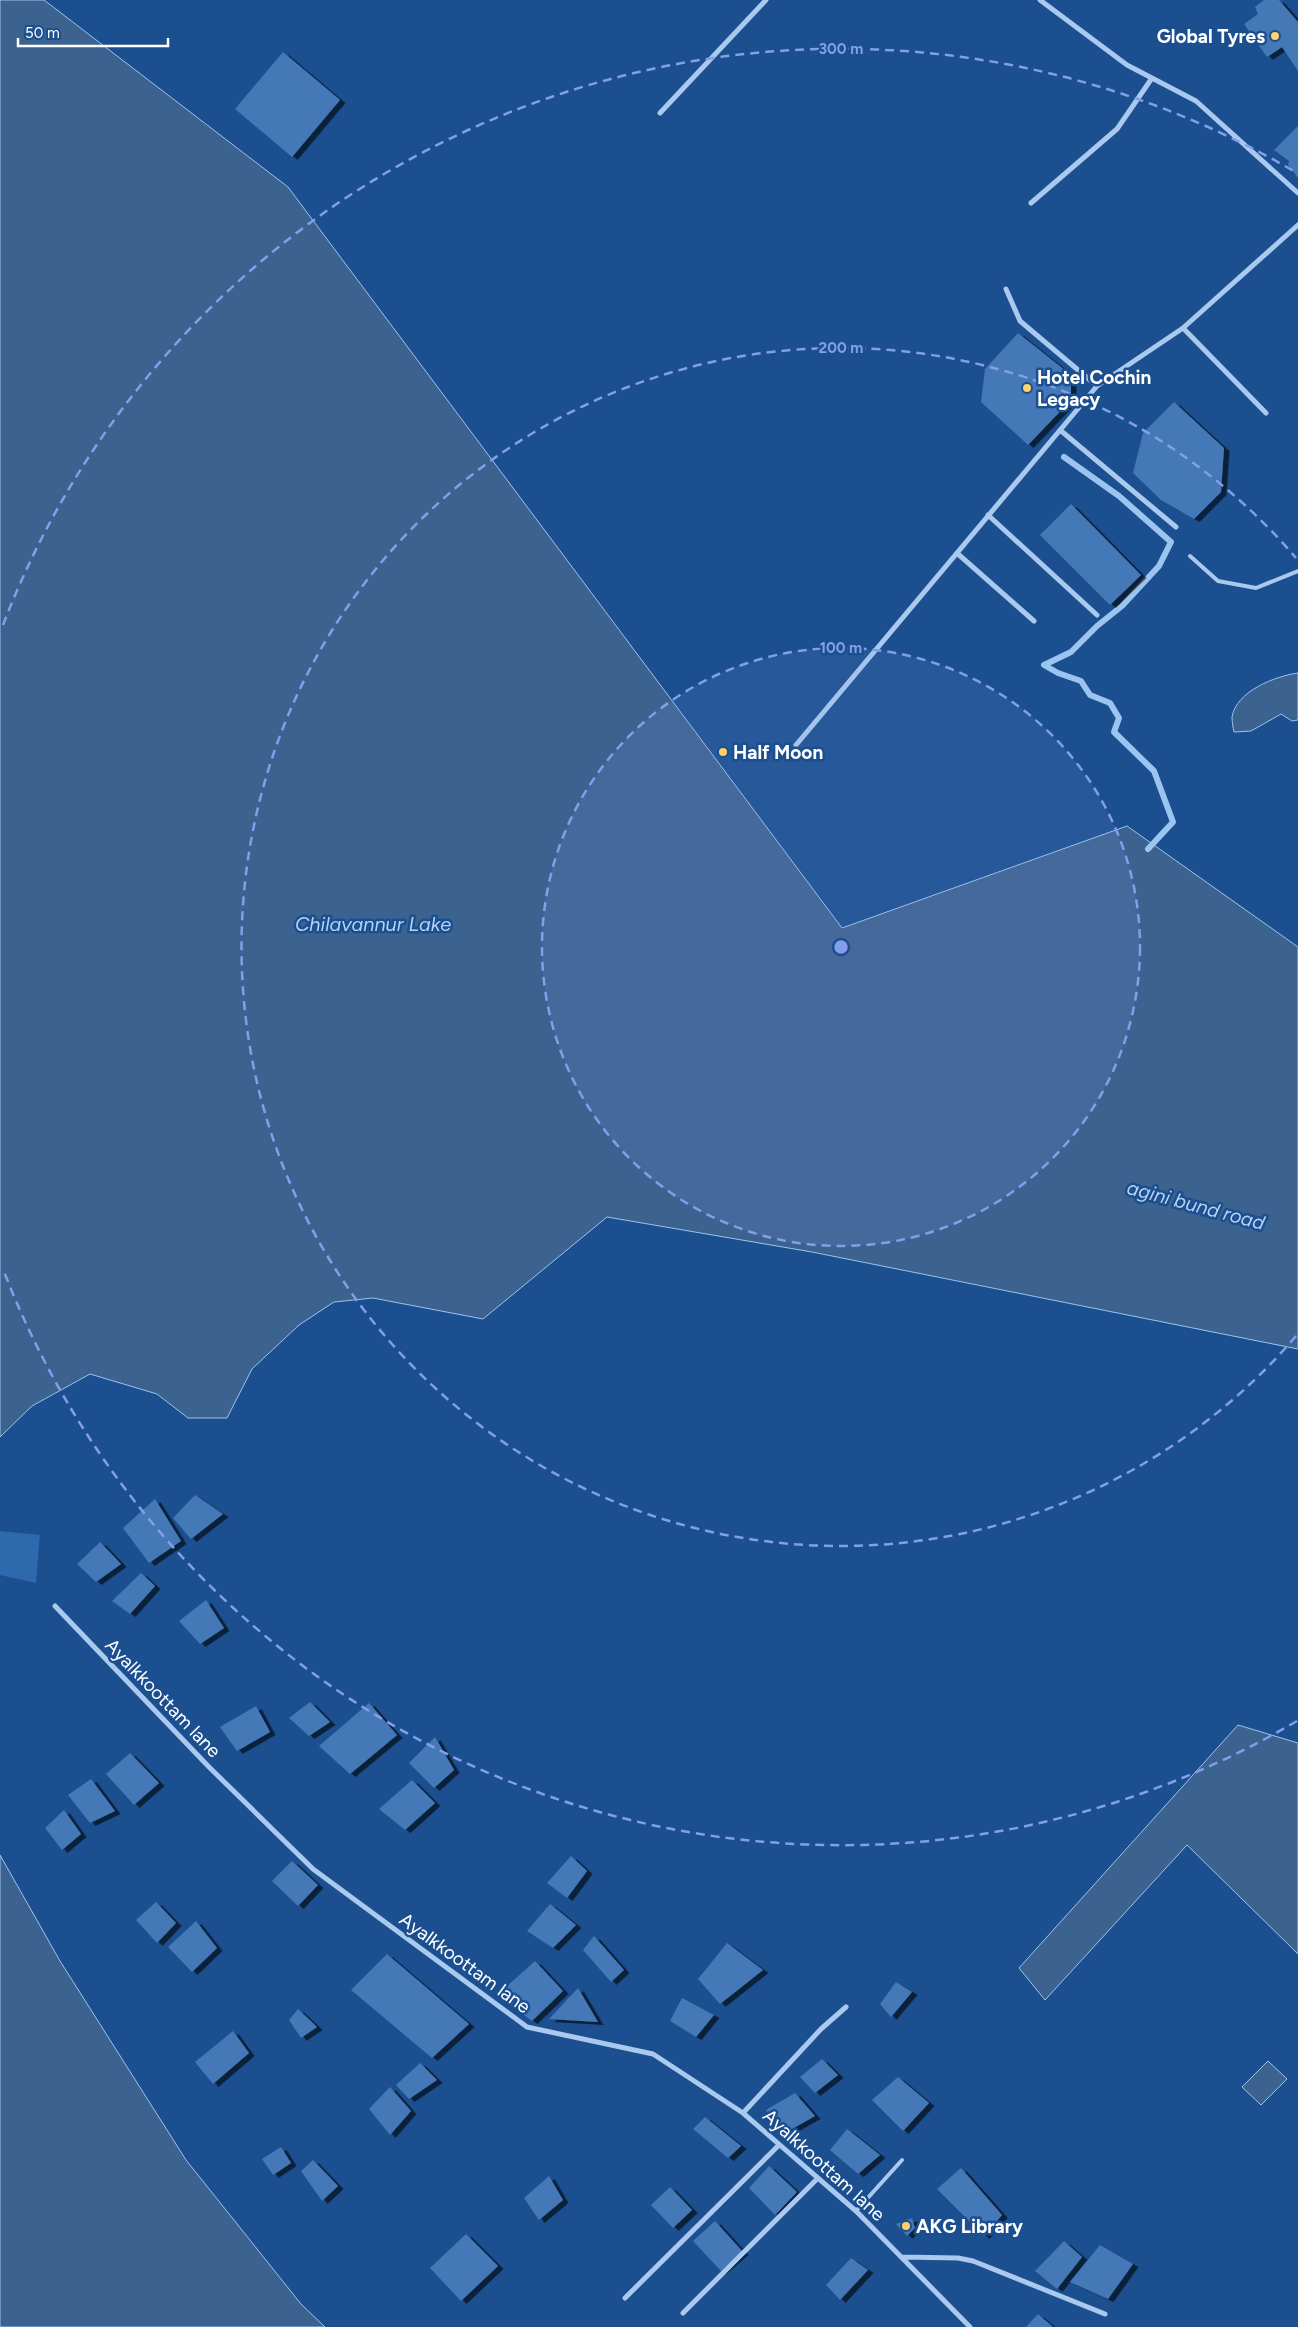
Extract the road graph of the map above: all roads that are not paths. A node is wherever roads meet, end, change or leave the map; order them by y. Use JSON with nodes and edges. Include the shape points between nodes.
{"nodes":[{"id":1,"x":766,"y":0,"type":"edge"},
{"id":2,"x":1040,"y":0,"type":"edge"},
{"id":3,"x":1152,"y":78,"type":"junction"},
{"id":4,"x":660,"y":113,"type":"dead end"},
{"id":5,"x":1298,"y":193,"type":"edge"},
{"id":6,"x":1031,"y":203,"type":"dead end"},
{"id":7,"x":1298,"y":225,"type":"edge"},
{"id":8,"x":1006,"y":289,"type":"dead end"},
{"id":9,"x":1183,"y":328,"type":"junction"},
{"id":10,"x":1097,"y":386,"type":"junction"},
{"id":11,"x":1266,"y":412,"type":"dead end"},
{"id":12,"x":1060,"y":430,"type":"junction"},
{"id":13,"x":988,"y":515,"type":"junction"},
{"id":14,"x":1176,"y":527,"type":"dead end"},
{"id":15,"x":958,"y":554,"type":"junction"},
{"id":16,"x":1190,"y":556,"type":"dead end"},
{"id":17,"x":1298,"y":571,"type":"edge"},
{"id":18,"x":1097,"y":615,"type":"dead end"},
{"id":19,"x":1034,"y":622,"type":"dead end"},
{"id":20,"x":796,"y":744,"type":"dead end"},
{"id":21,"x":55,"y":1606,"type":"dead end"},
{"id":22,"x":846,"y":2007,"type":"dead end"},
{"id":23,"x":743,"y":2113,"type":"junction"},
{"id":24,"x":780,"y":2145,"type":"junction"},
{"id":25,"x":902,"y":2160,"type":"dead end"},
{"id":26,"x":817,"y":2178,"type":"junction"},
{"id":27,"x":856,"y":2211,"type":"junction"},
{"id":28,"x":901,"y":2257,"type":"junction"},
{"id":29,"x":625,"y":2298,"type":"dead end"},
{"id":30,"x":683,"y":2313,"type":"dead end"},
{"id":31,"x":1105,"y":2314,"type":"dead end"},
{"id":32,"x":970,"y":2327,"type":"edge"}],
"edges":[{"from":1,"to":4,"type":"street"},
{"from":2,"to":3,"type":"street","via":[[1126,65]]},
{"from":3,"to":5,"type":"street","via":[[1196,101]]},
{"from":3,"to":6,"type":"street","via":[[1117,128]]},
{"from":7,"to":9,"type":"street"},
{"from":8,"to":10,"type":"street","via":[[1020,321]]},
{"from":9,"to":10,"type":"street"},
{"from":9,"to":11,"type":"street"},
{"from":10,"to":12,"type":"street"},
{"from":12,"to":13,"type":"street"},
{"from":12,"to":14,"type":"street"},
{"from":13,"to":15,"type":"street"},
{"from":13,"to":18,"type":"street"},
{"from":15,"to":19,"type":"street"},
{"from":15,"to":20,"type":"street"},
{"from":16,"to":17,"type":"lane","via":[[1218,581],[1256,588]]},
{"from":21,"to":23,"type":"street","name":"Ayalkkoottam lane","via":[[209,1767],[313,1869],[527,2027],[654,2054]]},
{"from":22,"to":23,"type":"street","via":[[821,2029]]},
{"from":23,"to":24,"type":"street","name":"Ayalkkoottam lane"},
{"from":24,"to":26,"type":"street","name":"Ayalkkoottam lane"},
{"from":24,"to":29,"type":"street"},
{"from":25,"to":27,"type":"lane"},
{"from":26,"to":27,"type":"street","name":"Ayalkkoottam lane"},
{"from":26,"to":30,"type":"street"},
{"from":27,"to":28,"type":"street","name":"Ayalkkoottam lane"},
{"from":28,"to":31,"type":"street","via":[[973,2261]]},
{"from":28,"to":32,"type":"street","name":"Ayalkkoottam lane"}]}
